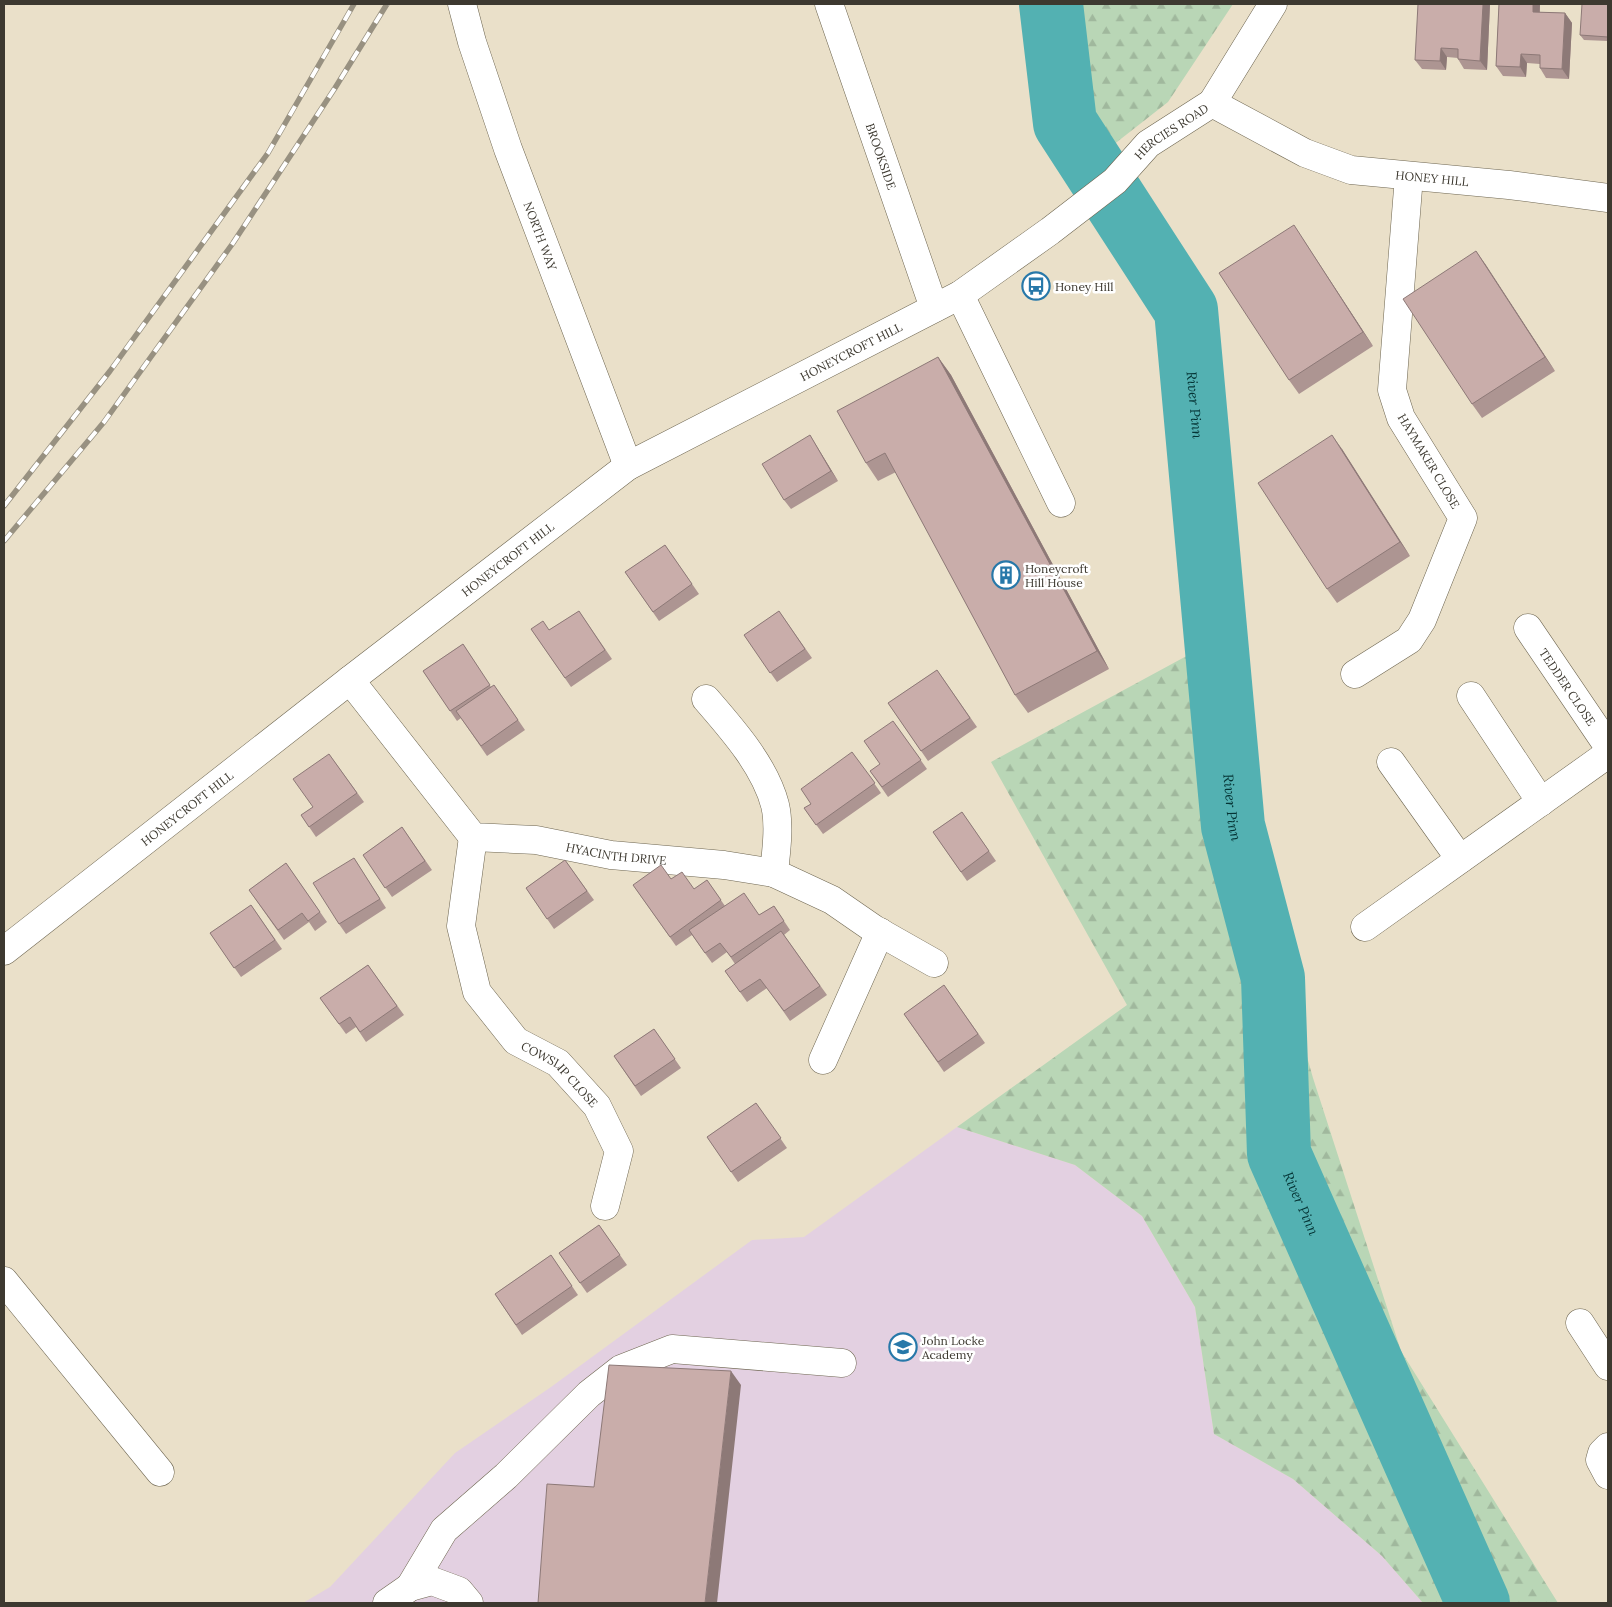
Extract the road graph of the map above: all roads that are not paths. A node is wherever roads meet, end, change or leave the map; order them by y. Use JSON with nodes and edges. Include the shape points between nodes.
{"nodes":[{"id":1,"x":462,"y":4,"type":"edge"},
{"id":2,"x":829,"y":4,"type":"edge"},
{"id":3,"x":1273,"y":4,"type":"edge"},
{"id":4,"x":1212,"y":103,"type":"junction"},
{"id":5,"x":1409,"y":176,"type":"junction"},
{"id":6,"x":1608,"y":198,"type":"edge"},
{"id":7,"x":1050,"y":231,"type":"joint"},
{"id":8,"x":960,"y":295,"type":"junction"},
{"id":9,"x":934,"y":308,"type":"junction"},
{"id":10,"x":628,"y":466,"type":"junction"},
{"id":11,"x":1062,"y":503,"type":"dead end"},
{"id":12,"x":1528,"y":628,"type":"dead end"},
{"id":13,"x":1356,"y":674,"type":"dead end"},
{"id":14,"x":350,"y":680,"type":"junction"},
{"id":15,"x":1471,"y":696,"type":"dead end"},
{"id":16,"x":706,"y":700,"type":"dead end"},
{"id":17,"x":1608,"y":746,"type":"edge"},
{"id":18,"x":1608,"y":754,"type":"edge"},
{"id":19,"x":1391,"y":762,"type":"dead end"},
{"id":20,"x":1541,"y":802,"type":"junction"},
{"id":21,"x":473,"y":836,"type":"junction"},
{"id":22,"x":1460,"y":859,"type":"junction"},
{"id":23,"x":774,"y":874,"type":"junction"},
{"id":24,"x":1365,"y":927,"type":"dead end"},
{"id":25,"x":880,"y":932,"type":"junction"},
{"id":26,"x":4,"y":951,"type":"edge"},
{"id":27,"x":934,"y":962,"type":"dead end"},
{"id":28,"x":823,"y":1060,"type":"dead end"},
{"id":29,"x":605,"y":1206,"type":"dead end"},
{"id":30,"x":4,"y":1282,"type":"edge"},
{"id":31,"x":1580,"y":1323,"type":"dead end"},
{"id":32,"x":842,"y":1363,"type":"dead end"},
{"id":33,"x":1608,"y":1366,"type":"edge"},
{"id":34,"x":1608,"y":1447,"type":"edge"},
{"id":35,"x":160,"y":1472,"type":"dead end"},
{"id":36,"x":1608,"y":1475,"type":"edge"},
{"id":37,"x":410,"y":1587,"type":"junction"},
{"id":38,"x":387,"y":1603,"type":"edge"},
{"id":39,"x":469,"y":1603,"type":"edge"}],
"edges":[{"from":1,"to":10,"type":"street","name":"NORTH WAY","via":[[508,148]]},
{"from":2,"to":9,"type":"street","name":"BROOKSIDE"},
{"from":3,"to":4,"type":"street","name":"HERCIES ROAD"},
{"from":4,"to":5,"type":"street","name":"HONEY HILL","via":[[1305,153],[1351,170]]},
{"from":4,"to":7,"type":"street","name":"HERCIES ROAD","via":[[1148,144],[1115,181]]},
{"from":5,"to":6,"type":"street","name":"HONEY HILL"},
{"from":5,"to":13,"type":"street","name":"HAYMAKER CLOSE","via":[[1392,390],[1401,418],[1463,518],[1422,620],[1409,640]]},
{"from":7,"to":8,"type":"street","name":"HONEYCROFT HILL"},
{"from":8,"to":9,"type":"street","name":"HONEYCROFT HILL"},
{"from":8,"to":11,"type":"street"},
{"from":9,"to":10,"type":"street","name":"HONEYCROFT HILL"},
{"from":10,"to":14,"type":"street","name":"HONEYCROFT HILL"},
{"from":12,"to":17,"type":"street","name":"TEDDER CLOSE"},
{"from":14,"to":21,"type":"street"},
{"from":14,"to":26,"type":"street","name":"HONEYCROFT HILL"},
{"from":15,"to":20,"type":"street"},
{"from":16,"to":23,"type":"street","via":[[736,733],[763,776],[775,805]]},
{"from":18,"to":20,"type":"street"},
{"from":19,"to":22,"type":"street"},
{"from":20,"to":22,"type":"street"},
{"from":21,"to":23,"type":"street","name":"HYACINTH DRIVE","via":[[536,840],[611,855],[724,865]]},
{"from":21,"to":29,"type":"street","name":"COWSLIP CLOSE","via":[[461,926],[477,992],[516,1041],[558,1064],[596,1106],[619,1152]]},
{"from":22,"to":24,"type":"street"},
{"from":23,"to":25,"type":"street","name":"HYACINTH DRIVE","via":[[832,900]]},
{"from":25,"to":27,"type":"street","name":"HYACINTH DRIVE"},
{"from":25,"to":28,"type":"street"},
{"from":30,"to":35,"type":"street"},
{"from":31,"to":33,"type":"street"},
{"from":32,"to":37,"type":"street","via":[[672,1349],[621,1368],[444,1530]]},
{"from":34,"to":36,"type":"street","via":[[1600,1460]]},
{"from":37,"to":38,"type":"street"},
{"from":37,"to":39,"type":"street","via":[[432,1581],[459,1591]]}]}
